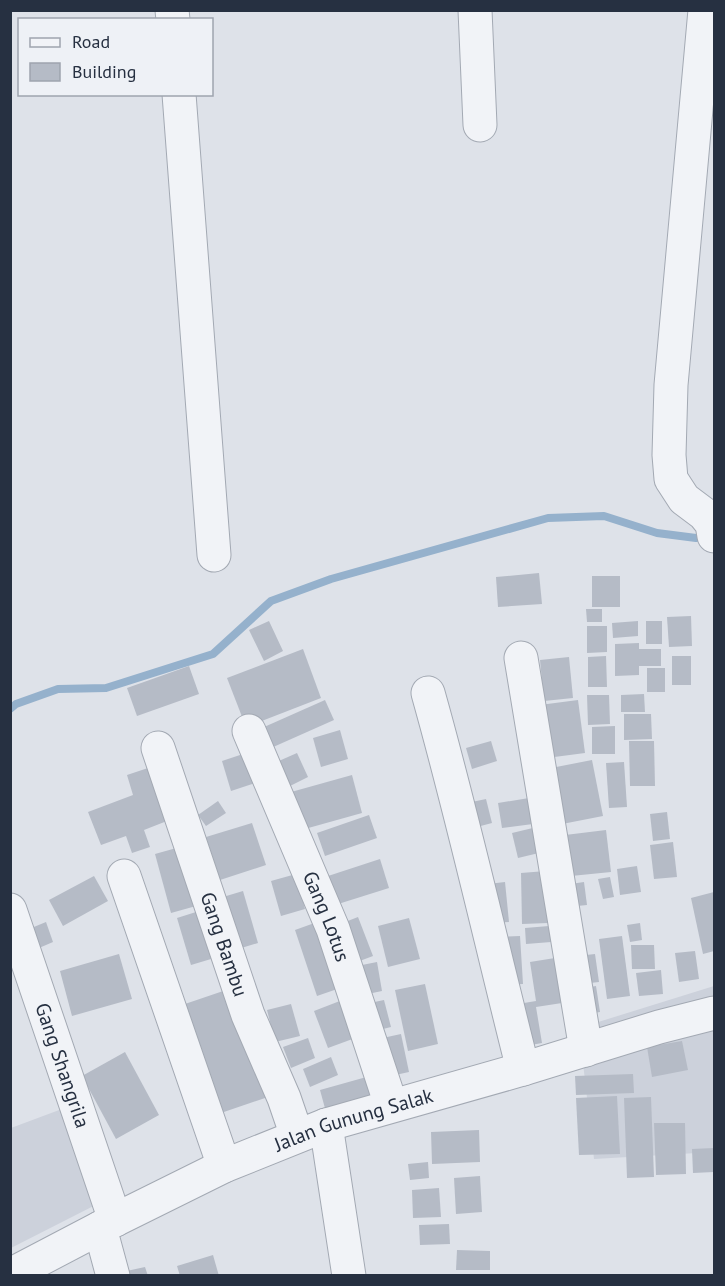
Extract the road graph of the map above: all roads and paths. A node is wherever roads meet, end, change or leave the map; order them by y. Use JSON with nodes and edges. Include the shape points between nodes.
{"nodes":[{"id":1,"x":474,"y":10,"type":"edge"},
{"id":2,"x":705,"y":10,"type":"edge"},
{"id":3,"x":178,"y":96,"type":"edge"},
{"id":4,"x":480,"y":125,"type":"dead end"},
{"id":5,"x":714,"y":536,"type":"edge"},
{"id":6,"x":214,"y":555,"type":"dead end"},
{"id":7,"x":521,"y":658,"type":"dead end"},
{"id":8,"x":428,"y":693,"type":"dead end"},
{"id":9,"x":249,"y":731,"type":"dead end"},
{"id":10,"x":158,"y":748,"type":"dead end"},
{"id":11,"x":124,"y":876,"type":"dead end"},
{"id":12,"x":10,"y":910,"type":"edge"},
{"id":13,"x":714,"y":1014,"type":"edge"},
{"id":14,"x":586,"y":1050,"type":"junction"},
{"id":15,"x":523,"y":1069,"type":"junction"},
{"id":16,"x":391,"y":1105,"type":"junction"},
{"id":17,"x":312,"y":1131,"type":"junction"},
{"id":18,"x":224,"y":1166,"type":"junction"},
{"id":19,"x":107,"y":1224,"type":"junction"},
{"id":20,"x":10,"y":1275,"type":"edge"},
{"id":21,"x":113,"y":1275,"type":"edge"},
{"id":22,"x":349,"y":1275,"type":"edge"}],
"edges":[{"from":1,"to":4,"type":"street"},
{"from":2,"to":5,"type":"street","via":[[671,385],[669,455],[671,479],[684,499],[712,524]]},
{"from":3,"to":6,"type":"street"},
{"from":7,"to":14,"type":"street"},
{"from":8,"to":15,"type":"street"},
{"from":9,"to":16,"type":"street","name":"Gang Lotus","via":[[333,929]]},
{"from":10,"to":17,"type":"street","name":"Gang Bambu","via":[[248,1015],[284,1098]]},
{"from":11,"to":18,"type":"street"},
{"from":12,"to":19,"type":"street","name":"Gang Shangrila"},
{"from":13,"to":14,"type":"street","name":"Jalan Gunung Salak"},
{"from":14,"to":15,"type":"street","name":"Jalan Gunung Salak"},
{"from":15,"to":16,"type":"street","name":"Jalan Gunung Salak"},
{"from":16,"to":17,"type":"street","name":"Jalan Gunung Salak"},
{"from":17,"to":18,"type":"street","name":"Jalan Gunung Salak"},
{"from":17,"to":22,"type":"street","name":"Gang Bambu"},
{"from":18,"to":19,"type":"street","name":"Jalan Gunung Salak"},
{"from":19,"to":20,"type":"street","name":"Jalan Gunung Salak"},
{"from":19,"to":21,"type":"street","name":"Gang Shangrila"}]}
